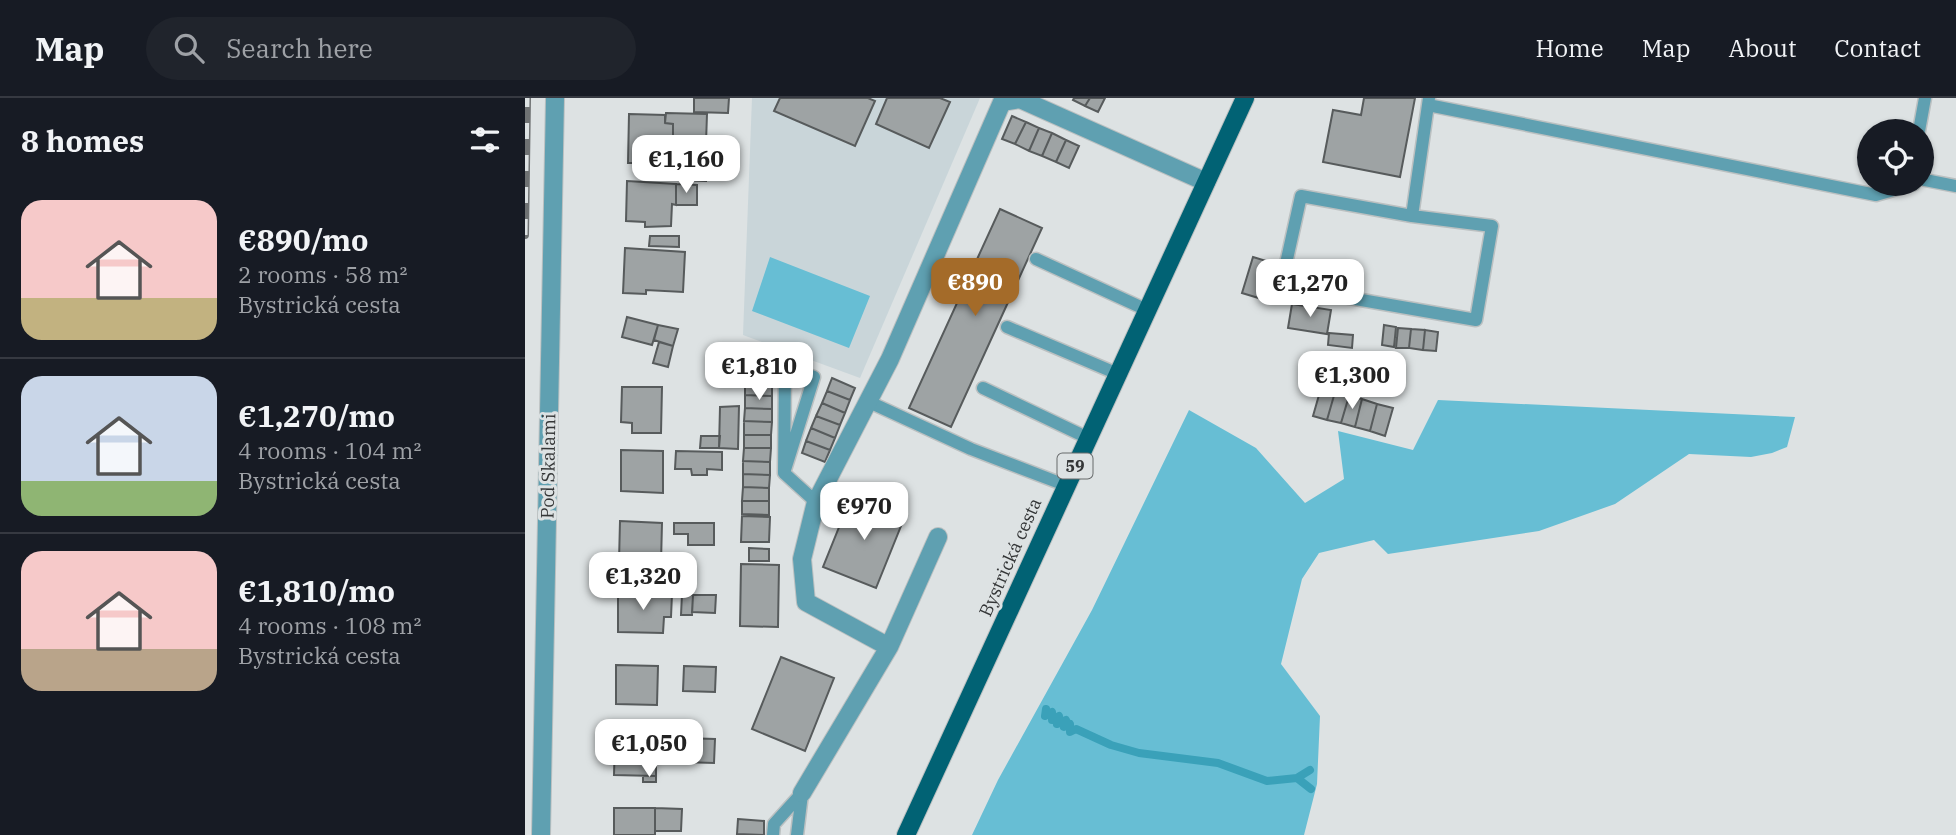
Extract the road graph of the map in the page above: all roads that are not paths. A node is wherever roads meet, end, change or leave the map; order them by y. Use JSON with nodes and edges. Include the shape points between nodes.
{"nodes":[{"id":1,"x":555,"y":98,"type":"edge"},
{"id":2,"x":1245,"y":98,"type":"edge"},
{"id":3,"x":1925,"y":98,"type":"edge"},
{"id":4,"x":1019,"y":99,"type":"edge"},
{"id":5,"x":1429,"y":102,"type":"edge"},
{"id":6,"x":1921,"y":119,"type":"edge"},
{"id":7,"x":1206,"y":182,"type":"junction"},
{"id":8,"x":1934,"y":184,"type":"edge"},
{"id":9,"x":1956,"y":186,"type":"edge"},
{"id":10,"x":1857,"y":191,"type":"edge"},
{"id":11,"x":1412,"y":216,"type":"junction"},
{"id":12,"x":1036,"y":259,"type":"dead end"},
{"id":13,"x":1147,"y":310,"type":"junction"},
{"id":14,"x":1007,"y":327,"type":"dead end"},
{"id":15,"x":1118,"y":374,"type":"junction"},
{"id":16,"x":983,"y":388,"type":"dead end"},
{"id":17,"x":867,"y":401,"type":"junction"},
{"id":18,"x":1088,"y":438,"type":"junction"},
{"id":19,"x":784,"y":472,"type":"junction"},
{"id":20,"x":1065,"y":485,"type":"junction"},
{"id":21,"x":816,"y":502,"type":"junction"},
{"id":22,"x":938,"y":537,"type":"dead end"},
{"id":23,"x":889,"y":647,"type":"junction"},
{"id":24,"x":802,"y":793,"type":"junction"},
{"id":25,"x":541,"y":835,"type":"edge"},
{"id":26,"x":773,"y":835,"type":"edge"},
{"id":27,"x":797,"y":835,"type":"edge"},
{"id":28,"x":907,"y":835,"type":"edge"}],
"edges":[{"from":1,"to":25,"type":"street","name":"Pod Skalami"},
{"from":2,"to":7,"type":"main road","name":"Bystrická cesta","number":"59"},
{"from":3,"to":6,"type":"lane"},
{"from":4,"to":7,"type":"street"},
{"from":4,"to":17,"type":"street","via":[[1002,102],[890,359]]},
{"from":5,"to":10,"type":"lane"},
{"from":5,"to":11,"type":"lane"},
{"from":7,"to":13,"type":"main road","name":"Bystrická cesta","number":"59"},
{"from":8,"to":9,"type":"lane"},
{"from":11,"to":11,"type":"lane","via":[[1301,196],[1281,286],[1476,320],[1493,226]]},
{"from":12,"to":13,"type":"lane"},
{"from":13,"to":15,"type":"main road","name":"Bystrická cesta","number":"59"},
{"from":14,"to":15,"type":"lane"},
{"from":15,"to":18,"type":"main road","name":"Bystrická cesta","number":"59"},
{"from":16,"to":18,"type":"lane"},
{"from":17,"to":20,"type":"lane","via":[[971,449]]},
{"from":17,"to":21,"type":"street"},
{"from":18,"to":20,"type":"main road","name":"Bystrická cesta","number":"59"},
{"from":19,"to":19,"type":"lane","via":[[785,420],[785,368],[814,377]]},
{"from":19,"to":21,"type":"lane"},
{"from":20,"to":28,"type":"main road","name":"Bystrická cesta","number":"59"},
{"from":21,"to":23,"type":"street","via":[[802,559],[806,602]]},
{"from":22,"to":23,"type":"street"},
{"from":23,"to":24,"type":"street"},
{"from":24,"to":26,"type":"lane","via":[[774,824]]},
{"from":24,"to":27,"type":"lane"}]}
